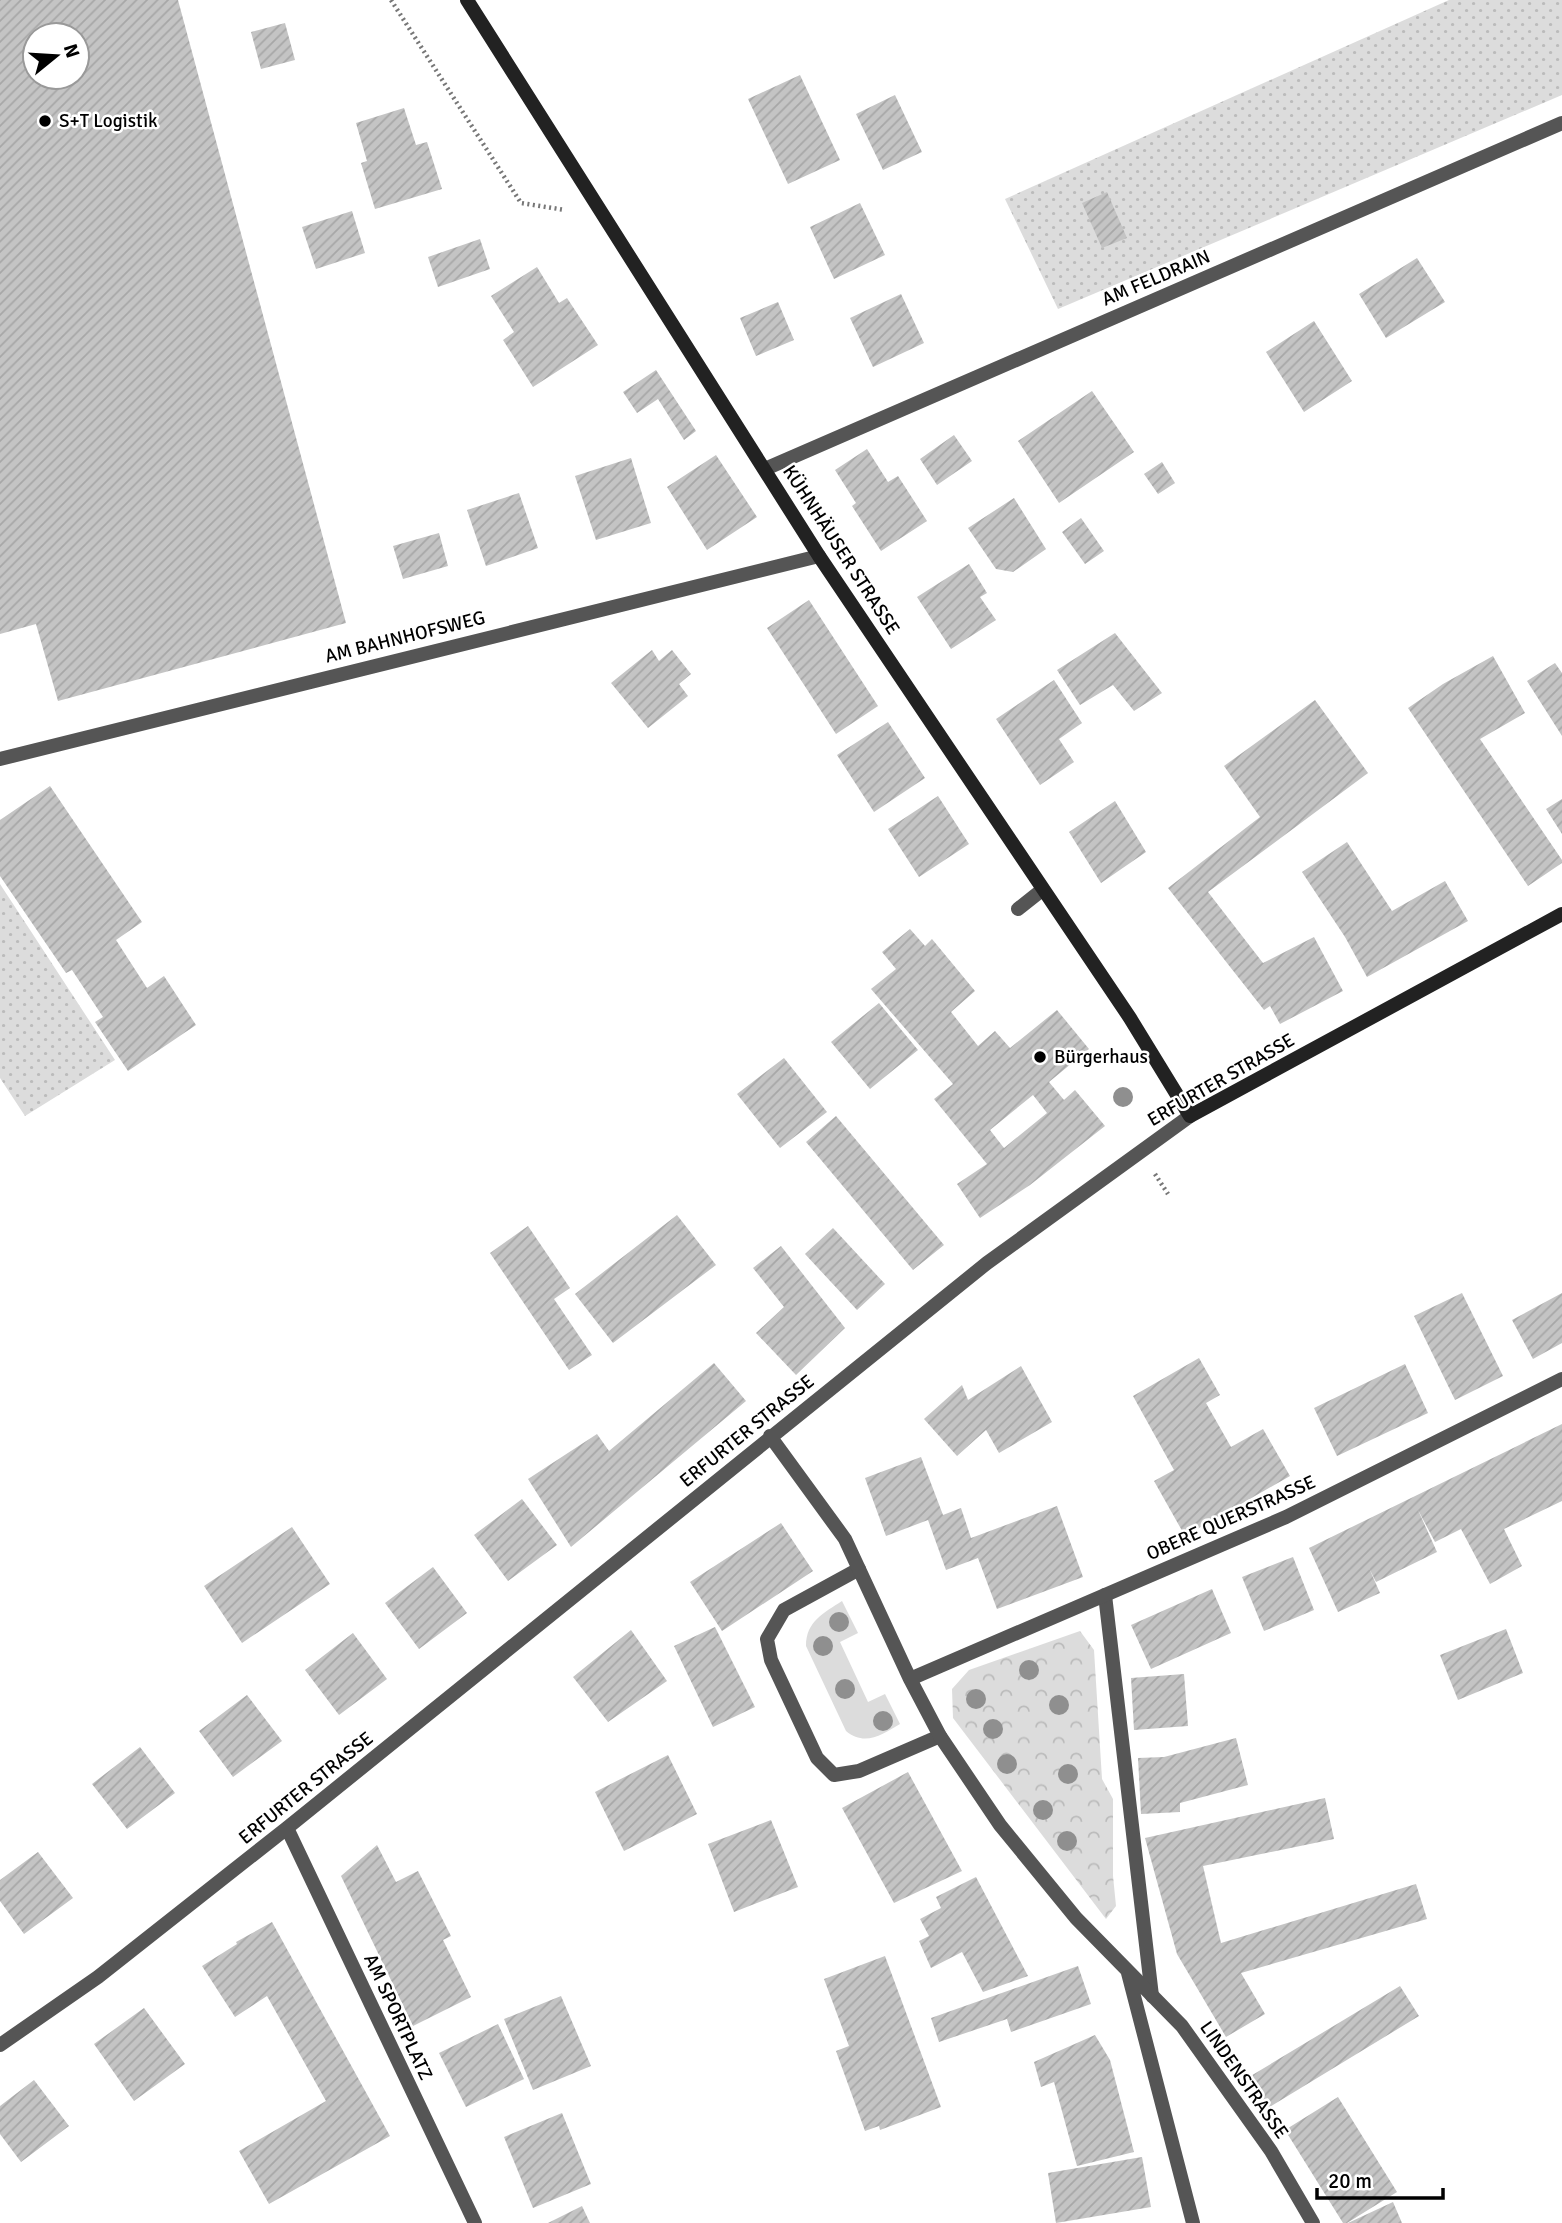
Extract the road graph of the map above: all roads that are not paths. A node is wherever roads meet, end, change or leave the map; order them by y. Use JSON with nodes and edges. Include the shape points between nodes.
{"nodes":[{"id":1,"x":467,"y":0,"type":"edge"},
{"id":2,"x":1562,"y":123,"type":"edge"},
{"id":3,"x":765,"y":469,"type":"junction"},
{"id":4,"x":819,"y":556,"type":"junction"},
{"id":5,"x":0,"y":759,"type":"edge"},
{"id":6,"x":1042,"y":890,"type":"junction"},
{"id":7,"x":1018,"y":909,"type":"dead end"},
{"id":8,"x":1562,"y":914,"type":"edge"},
{"id":9,"x":1190,"y":1116,"type":"junction"},
{"id":10,"x":1562,"y":1379,"type":"edge"},
{"id":11,"x":771,"y":1436,"type":"junction"},
{"id":12,"x":859,"y":1569,"type":"junction"},
{"id":13,"x":1105,"y":1595,"type":"junction"},
{"id":14,"x":910,"y":1679,"type":"junction"},
{"id":15,"x":940,"y":1736,"type":"junction"},
{"id":16,"x":286,"y":1828,"type":"junction"},
{"id":17,"x":1128,"y":1971,"type":"junction"},
{"id":18,"x":1152,"y":1996,"type":"junction"},
{"id":19,"x":0,"y":2045,"type":"edge"},
{"id":20,"x":475,"y":2223,"type":"edge"},
{"id":21,"x":1193,"y":2223,"type":"edge"},
{"id":22,"x":1314,"y":2223,"type":"edge"}],
"edges":[{"from":1,"to":3,"type":"street","name":"KÜHNHÄUSER STRASSE"},
{"from":2,"to":3,"type":"street","name":"AM FELDRAIN"},
{"from":3,"to":4,"type":"street","name":"KÜHNHÄUSER STRASSE"},
{"from":4,"to":5,"type":"street","name":"AM BAHNHOFSWEG"},
{"from":4,"to":6,"type":"street","name":"KÜHNHÄUSER STRASSE"},
{"from":6,"to":7,"type":"street"},
{"from":6,"to":9,"type":"street","name":"KÜHNHÄUSER STRASSE","via":[[1141,1034]]},
{"from":8,"to":9,"type":"street","name":"ERFURTER STRASSE"},
{"from":9,"to":11,"type":"street","name":"ERFURTER STRASSE","via":[[987,1263]]},
{"from":10,"to":13,"type":"street","name":"OBERE QUERSTRASSE","via":[[1286,1517]]},
{"from":11,"to":12,"type":"street","name":"LINDENSTRASSE","via":[[845,1539]]},
{"from":11,"to":16,"type":"street","name":"ERFURTER STRASSE"},
{"from":12,"to":14,"type":"street","name":"LINDENSTRASSE"},
{"from":12,"to":15,"type":"street","via":[[784,1610],[767,1639],[771,1660],[817,1758],[834,1775],[859,1771]]},
{"from":13,"to":14,"type":"street","name":"OBERE QUERSTRASSE"},
{"from":13,"to":18,"type":"street"},
{"from":14,"to":15,"type":"street","name":"LINDENSTRASSE"},
{"from":15,"to":17,"type":"street","name":"LINDENSTRASSE","via":[[1000,1825],[1076,1918]]},
{"from":16,"to":19,"type":"street","name":"ERFURTER STRASSE","via":[[98,1977]]},
{"from":16,"to":20,"type":"street","name":"AM SPORTPLATZ"},
{"from":17,"to":18,"type":"street","name":"LINDENSTRASSE"},
{"from":17,"to":21,"type":"street","name":"LINDENSTRASSE"},
{"from":18,"to":22,"type":"street","name":"LINDENSTRASSE","via":[[1182,2026],[1271,2151]]}]}
